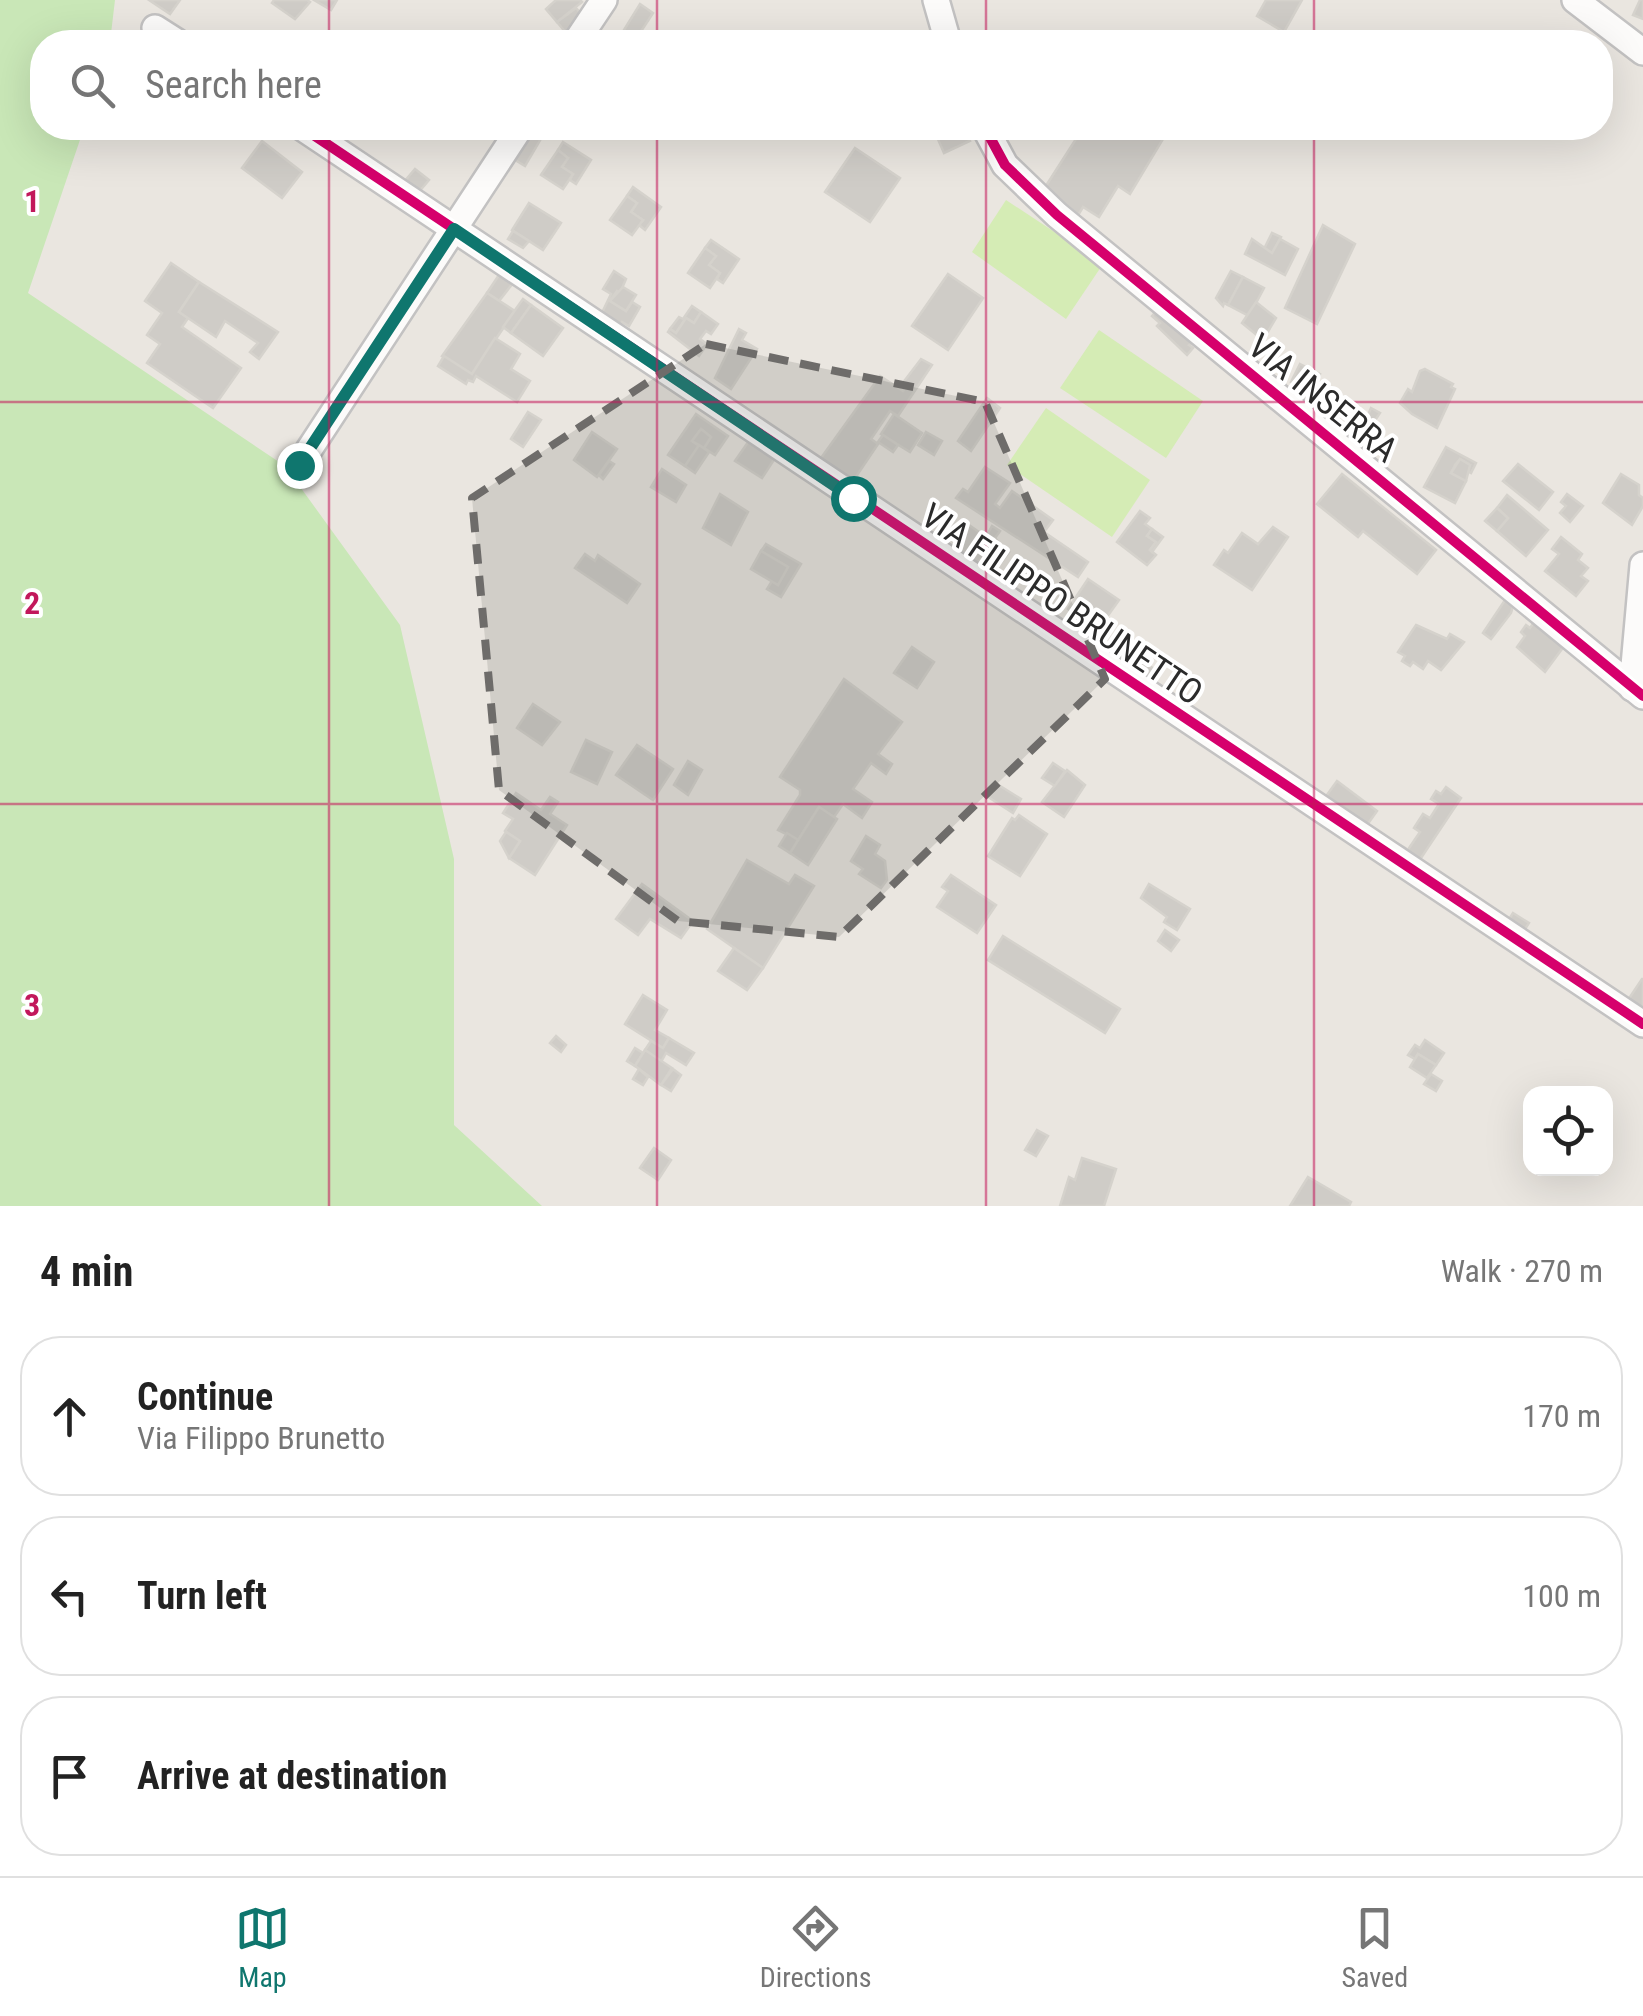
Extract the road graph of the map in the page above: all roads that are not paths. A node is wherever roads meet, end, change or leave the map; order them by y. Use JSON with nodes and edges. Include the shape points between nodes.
{"nodes":[{"id":1,"x":604,"y":0,"type":"edge"},
{"id":2,"x":936,"y":0,"type":"edge"},
{"id":3,"x":1576,"y":0,"type":"edge"},
{"id":4,"x":155,"y":28,"type":"dead end"},
{"id":5,"x":158,"y":30,"type":"edge"},
{"id":6,"x":584,"y":30,"type":"edge"},
{"id":7,"x":945,"y":30,"type":"edge"},
{"id":8,"x":1643,"y":52,"type":"edge"},
{"id":9,"x":321,"y":140,"type":"edge"},
{"id":10,"x":512,"y":140,"type":"edge"},
{"id":11,"x":991,"y":140,"type":"edge"},
{"id":12,"x":454,"y":229,"type":"junction"},
{"id":13,"x":299,"y":465,"type":"dead end"},
{"id":14,"x":1643,"y":565,"type":"edge"},
{"id":15,"x":1638,"y":692,"type":"edge"},
{"id":16,"x":1643,"y":1024,"type":"edge"}],
"edges":[{"from":1,"to":6,"type":"street"},
{"from":2,"to":7,"type":"street"},
{"from":3,"to":8,"type":"street"},
{"from":4,"to":5,"type":"street"},
{"from":9,"to":12,"type":"street","name":"VIA FILIPPO BRUNETTO"},
{"from":10,"to":12,"type":"street"},
{"from":11,"to":15,"type":"street","name":"VIA INSERRA","via":[[1005,164],[1057,215]]},
{"from":12,"to":13,"type":"street"},
{"from":12,"to":16,"type":"street","name":"VIA FILIPPO BRUNETTO"},
{"from":14,"to":15,"type":"street"}]}
